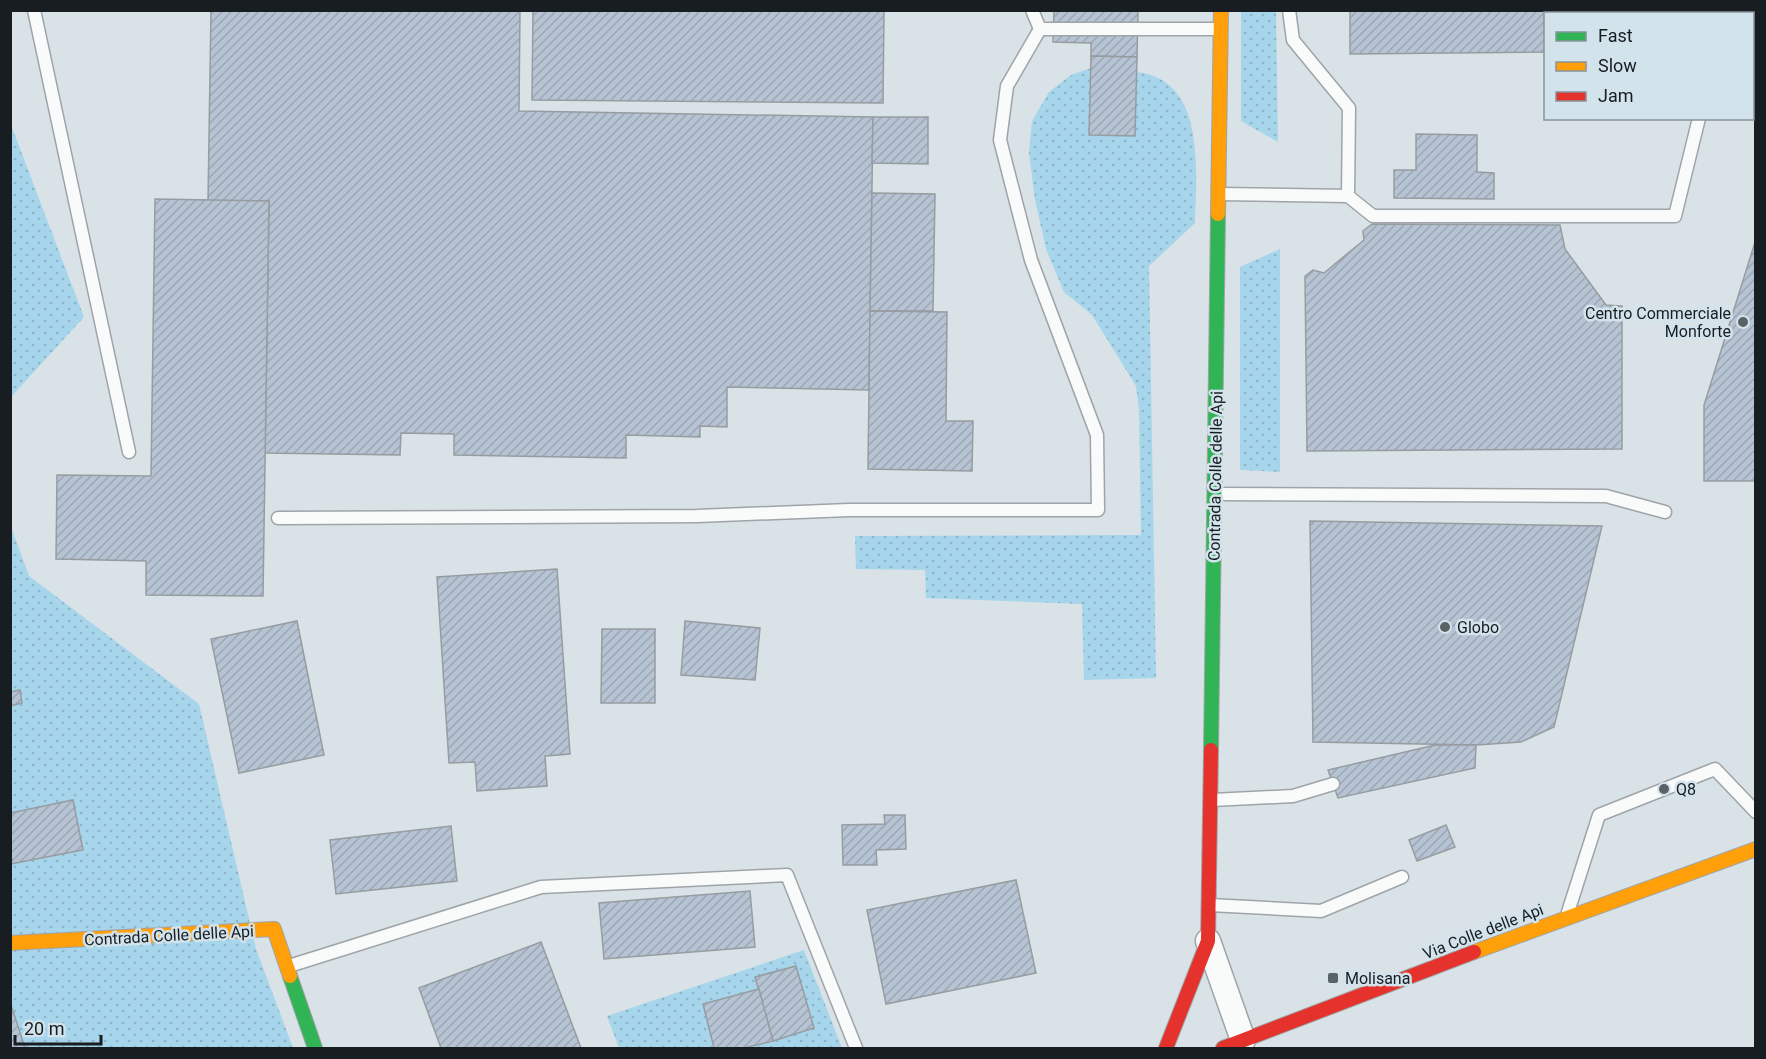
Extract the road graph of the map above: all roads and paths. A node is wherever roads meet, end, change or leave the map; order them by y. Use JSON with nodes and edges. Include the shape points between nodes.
{"nodes":[{"id":1,"x":34,"y":10,"type":"edge"},
{"id":2,"x":1032,"y":10,"type":"edge"},
{"id":3,"x":1221,"y":10,"type":"edge"},
{"id":4,"x":1288,"y":10,"type":"edge"},
{"id":5,"x":1040,"y":29,"type":"junction"},
{"id":6,"x":1221,"y":29,"type":"junction"},
{"id":7,"x":1699,"y":120,"type":"edge"},
{"id":8,"x":1219,"y":194,"type":"junction"},
{"id":9,"x":1348,"y":196,"type":"junction"},
{"id":10,"x":129,"y":452,"type":"dead end"},
{"id":11,"x":1215,"y":494,"type":"junction"},
{"id":12,"x":1665,"y":512,"type":"dead end"},
{"id":13,"x":278,"y":519,"type":"dead end"},
{"id":14,"x":1333,"y":784,"type":"dead end"},
{"id":15,"x":1210,"y":800,"type":"junction"},
{"id":16,"x":1755,"y":812,"type":"edge"},
{"id":17,"x":1755,"y":849,"type":"edge"},
{"id":18,"x":1402,"y":877,"type":"dead end"},
{"id":19,"x":1209,"y":905,"type":"junction"},
{"id":20,"x":1567,"y":917,"type":"junction"},
{"id":21,"x":1208,"y":941,"type":"junction"},
{"id":22,"x":10,"y":943,"type":"edge"},
{"id":23,"x":288,"y":966,"type":"junction"},
{"id":24,"x":1233,"y":1044,"type":"edge"},
{"id":25,"x":315,"y":1048,"type":"edge"},
{"id":26,"x":856,"y":1048,"type":"edge"},
{"id":27,"x":1166,"y":1048,"type":"edge"}],
"edges":[{"from":1,"to":10,"type":"lane"},
{"from":2,"to":5,"type":"lane"},
{"from":3,"to":6,"type":"street","name":"Contrada Colle delle Api"},
{"from":4,"to":9,"type":"lane","via":[[1293,40],[1349,108]]},
{"from":5,"to":6,"type":"lane"},
{"from":5,"to":13,"type":"lane","via":[[1007,86],[1000,140],[1030,260],[1097,435],[1098,510]]},
{"from":6,"to":8,"type":"street","name":"Contrada Colle delle Api"},
{"from":7,"to":9,"type":"lane","via":[[1676,216],[1373,216]]},
{"from":8,"to":9,"type":"lane"},
{"from":8,"to":11,"type":"street","name":"Contrada Colle delle Api"},
{"from":11,"to":12,"type":"lane","via":[[1606,496]]},
{"from":11,"to":15,"type":"street","name":"Contrada Colle delle Api"},
{"from":14,"to":15,"type":"lane","via":[[1293,796]]},
{"from":15,"to":19,"type":"street","name":"Contrada Colle delle Api"},
{"from":16,"to":20,"type":"lane","via":[[1715,769],[1599,814]]},
{"from":17,"to":20,"type":"street","name":"Via Colle delle Api"},
{"from":18,"to":19,"type":"lane","via":[[1321,911]]},
{"from":19,"to":21,"type":"street","name":"Contrada Colle delle Api"},
{"from":20,"to":24,"type":"street","name":"Via Colle delle Api"},
{"from":21,"to":24,"type":"street","name":"Contrada Colle delle Api"},
{"from":21,"to":27,"type":"street","name":"Contrada Colle delle Api"},
{"from":22,"to":23,"type":"street","name":"Contrada Colle delle Api","via":[[274,929]]},
{"from":23,"to":25,"type":"street","name":"Contrada Colle delle Api"},
{"from":23,"to":26,"type":"lane","via":[[541,887],[787,875]]}]}
